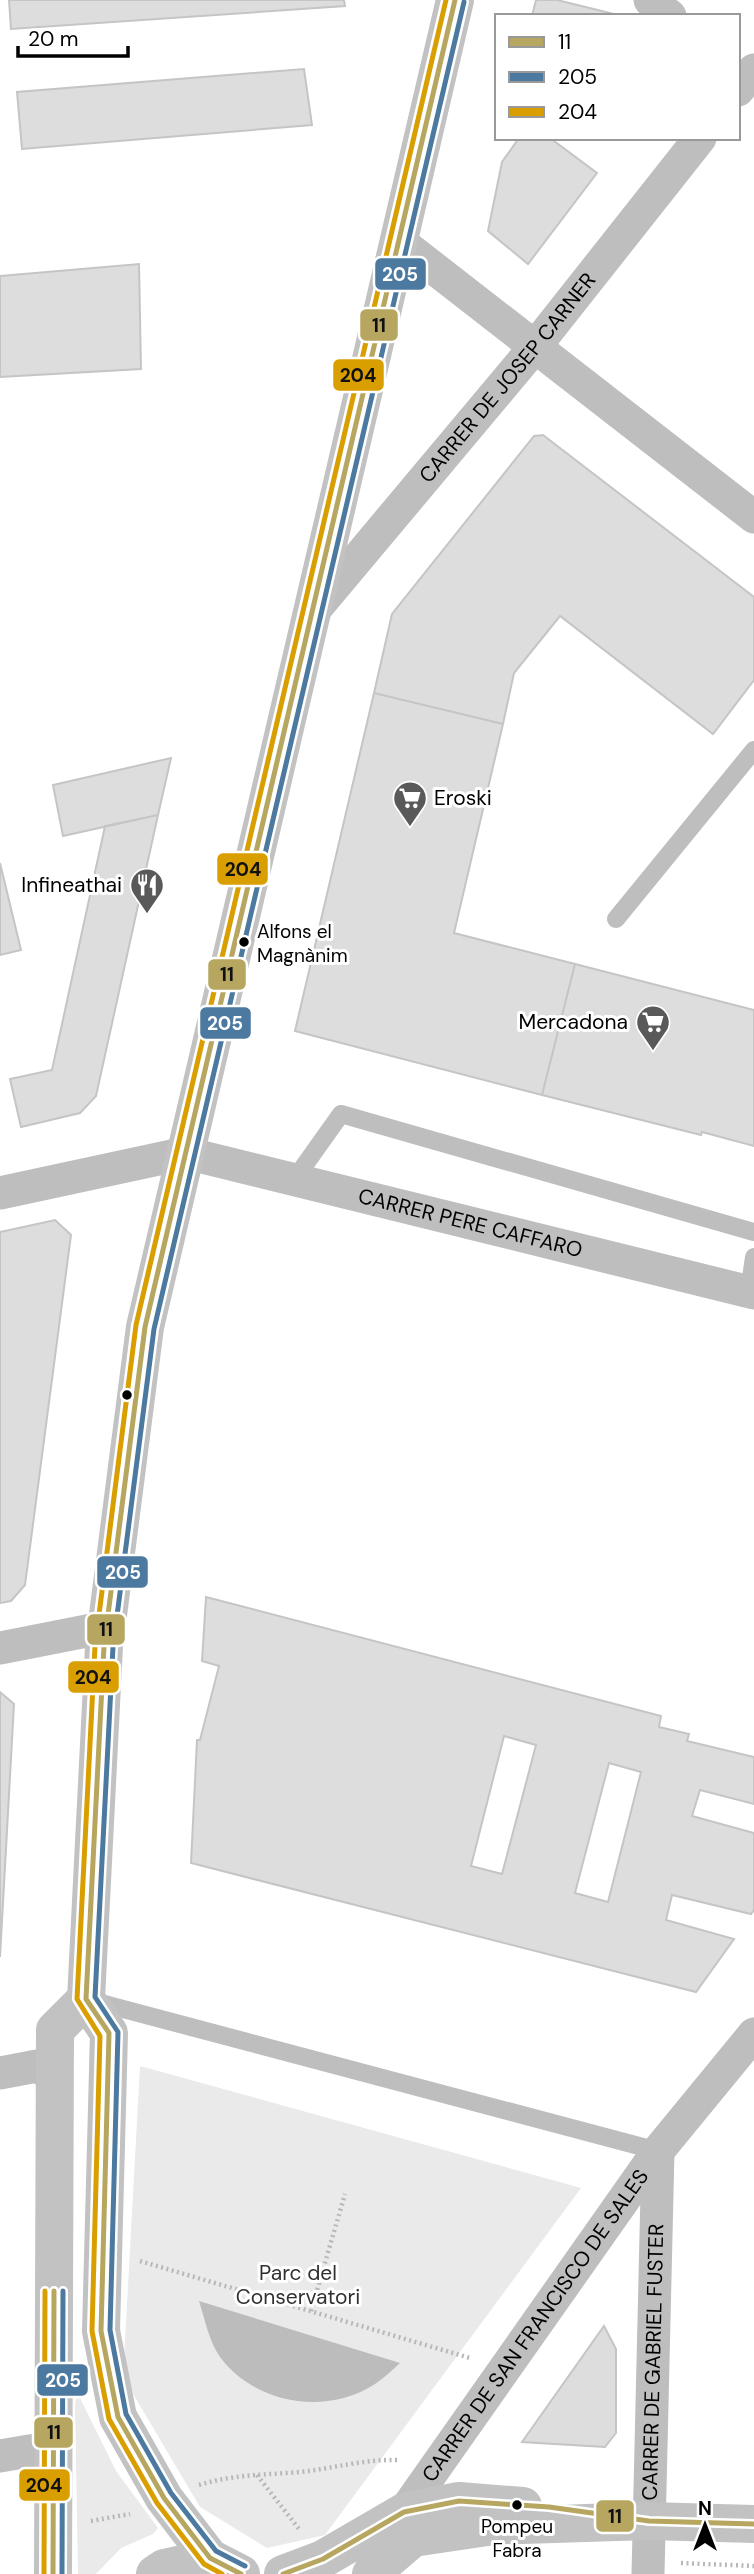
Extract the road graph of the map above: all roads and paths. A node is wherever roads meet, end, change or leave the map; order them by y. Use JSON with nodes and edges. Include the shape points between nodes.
{"nodes":[{"id":1,"x":456,"y":0,"type":"edge"},
{"id":2,"x":650,"y":0,"type":"edge"},
{"id":3,"x":668,"y":14,"type":"edge"},
{"id":4,"x":698,"y":140,"type":"edge"},
{"id":5,"x":399,"y":241,"type":"junction"},
{"id":6,"x":534,"y":348,"type":"junction"},
{"id":7,"x":754,"y":517,"type":"edge"},
{"id":8,"x":312,"y":613,"type":"junction"},
{"id":9,"x":754,"y":750,"type":"edge"},
{"id":10,"x":616,"y":919,"type":"dead end"},
{"id":11,"x":186,"y":1153,"type":"junction"},
{"id":12,"x":294,"y":1180,"type":"junction"},
{"id":13,"x":0,"y":1193,"type":"edge"},
{"id":14,"x":754,"y":1231,"type":"edge"},
{"id":15,"x":754,"y":1257,"type":"edge"},
{"id":16,"x":752,"y":1293,"type":"edge"},
{"id":17,"x":107,"y":1627,"type":"junction"},
{"id":18,"x":0,"y":1648,"type":"edge"},
{"id":19,"x":86,"y":1999,"type":"junction"},
{"id":20,"x":754,"y":2034,"type":"edge"},
{"id":21,"x":0,"y":2073,"type":"edge"},
{"id":22,"x":55,"y":2077,"type":"junction"},
{"id":23,"x":658,"y":2151,"type":"junction"},
{"id":24,"x":345,"y":2194,"type":"dead end"},
{"id":25,"x":103,"y":2250,"type":"junction"},
{"id":26,"x":311,"y":2311,"type":"junction"},
{"id":27,"x":505,"y":2368,"type":"junction"},
{"id":28,"x":53,"y":2447,"type":"junction"},
{"id":29,"x":0,"y":2456,"type":"edge"},
{"id":30,"x":439,"y":2463,"type":"junction"},
{"id":31,"x":256,"y":2475,"type":"junction"},
{"id":32,"x":164,"y":2498,"type":"junction"},
{"id":33,"x":649,"y":2521,"type":"junction"},
{"id":34,"x":754,"y":2524,"type":"edge"},
{"id":35,"x":408,"y":2525,"type":"junction"},
{"id":36,"x":52,"y":2526,"type":"junction"},
{"id":37,"x":323,"y":2558,"type":"junction"},
{"id":38,"x":225,"y":2566,"type":"edge"},
{"id":39,"x":53,"y":2574,"type":"edge"},
{"id":40,"x":155,"y":2574,"type":"edge"},
{"id":41,"x":283,"y":2574,"type":"edge"},
{"id":42,"x":371,"y":2574,"type":"edge"},
{"id":43,"x":648,"y":2574,"type":"edge"}],
"edges":[{"from":1,"to":5,"type":"main road"},
{"from":2,"to":3,"type":"street"},
{"from":4,"to":6,"type":"street","name":"CARRER DE JOSEP CARNER"},
{"from":5,"to":6,"type":"street"},
{"from":5,"to":8,"type":"main road"},
{"from":6,"to":7,"type":"street"},
{"from":6,"to":8,"type":"street","name":"CARRER DE JOSEP CARNER"},
{"from":8,"to":11,"type":"main road"},
{"from":9,"to":10,"type":"lane"},
{"from":11,"to":12,"type":"street","name":"CARRER PERE CAFFARO"},
{"from":11,"to":13,"type":"street"},
{"from":11,"to":17,"type":"main road","via":[[145,1327]]},
{"from":12,"to":14,"type":"lane","via":[[341,1114]]},
{"from":12,"to":16,"type":"street","name":"CARRER PERE CAFFARO"},
{"from":15,"to":16,"type":"lane"},
{"from":17,"to":18,"type":"street"},
{"from":17,"to":19,"type":"main road"},
{"from":19,"to":22,"type":"main road","via":[[55,2030]]},
{"from":19,"to":23,"type":"lane"},
{"from":19,"to":25,"type":"main road","via":[[109,2034]]},
{"from":20,"to":23,"type":"street","name":"CARRER DE SAN FRANCISCO DE SALES"},
{"from":21,"to":22,"type":"street","via":[[37,2066]]},
{"from":22,"to":28,"type":"main road"},
{"from":23,"to":27,"type":"street","name":"CARRER DE SAN FRANCISCO DE SALES"},
{"from":23,"to":33,"type":"street","name":"CARRER DE GABRIEL FUSTER"},
{"from":24,"to":26,"type":"path"},
{"from":25,"to":26,"type":"path"},
{"from":25,"to":32,"type":"main road","via":[[102,2331],[118,2417]]},
{"from":26,"to":27,"type":"path"},
{"from":27,"to":30,"type":"street","name":"CARRER DE SAN FRANCISCO DE SALES"},
{"from":28,"to":29,"type":"street"},
{"from":28,"to":36,"type":"main road"},
{"from":30,"to":31,"type":"path","via":[[381,2459]]},
{"from":30,"to":35,"type":"street","name":"CARRER DE SAN FRANCISCO DE SALES"},
{"from":31,"to":32,"type":"path","via":[[228,2476]]},
{"from":31,"to":37,"type":"path"},
{"from":32,"to":36,"type":"path","via":[[127,2515]]},
{"from":32,"to":38,"type":"main road"},
{"from":33,"to":34,"type":"main road"},
{"from":33,"to":35,"type":"main road","via":[[459,2501]]},
{"from":33,"to":43,"type":"street","name":"CARRER DE GABRIEL FUSTER"},
{"from":35,"to":37,"type":"main road","name":"CARRER DE SAN FRANCISCO DE SALES"},
{"from":35,"to":42,"type":"main road","name":"CARRER DE SAN FRANCISCO DE SALES"},
{"from":36,"to":39,"type":"main road"},
{"from":37,"to":41,"type":"main road","name":"CARRER DE SAN FRANCISCO DE SALES"},
{"from":38,"to":40,"type":"main road","via":[[164,2568]]}]}
